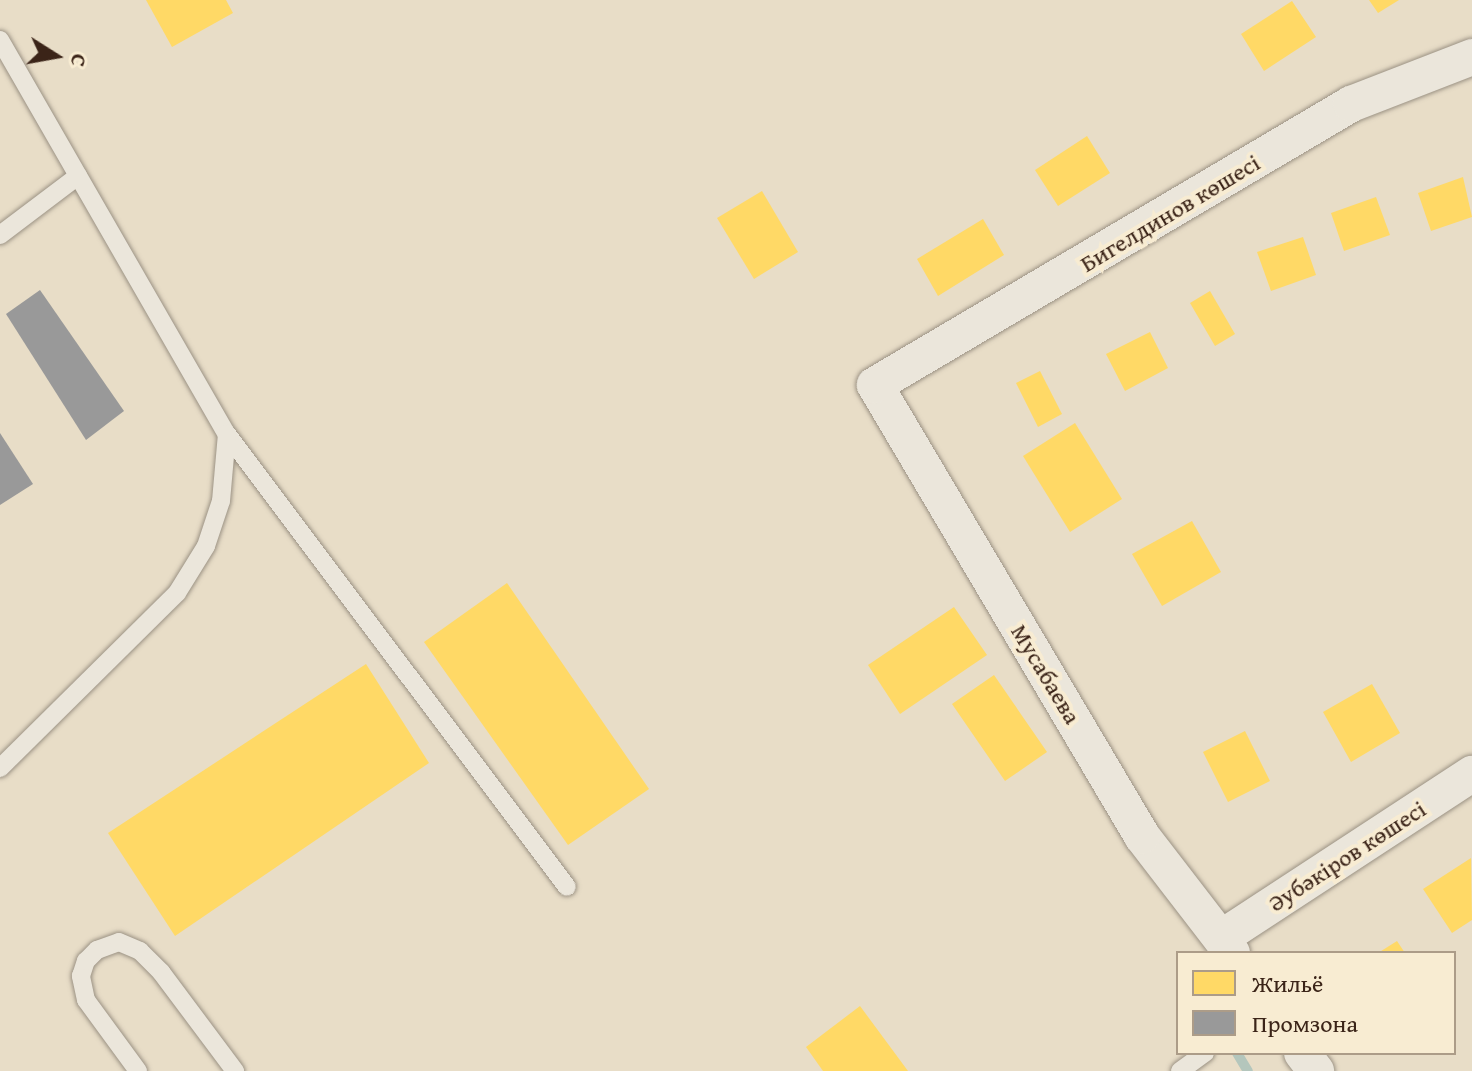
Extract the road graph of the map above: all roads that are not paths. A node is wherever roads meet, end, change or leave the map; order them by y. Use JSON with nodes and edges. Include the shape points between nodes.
{"nodes":[{"id":1,"x":0,"y":40,"type":"edge"},
{"id":2,"x":1472,"y":57,"type":"edge"},
{"id":3,"x":78,"y":176,"type":"junction"},
{"id":4,"x":0,"y":235,"type":"edge"},
{"id":5,"x":875,"y":385,"type":"joint"},
{"id":6,"x":227,"y":434,"type":"junction"},
{"id":7,"x":0,"y":768,"type":"edge"},
{"id":8,"x":1472,"y":774,"type":"edge"},
{"id":9,"x":567,"y":887,"type":"dead end"},
{"id":10,"x":1227,"y":946,"type":"edge"},
{"id":11,"x":1202,"y":1055,"type":"edge"},
{"id":12,"x":1304,"y":1055,"type":"edge"},
{"id":13,"x":138,"y":1071,"type":"edge"},
{"id":14,"x":235,"y":1071,"type":"edge"},
{"id":15,"x":1180,"y":1071,"type":"edge"},
{"id":16,"x":1316,"y":1071,"type":"edge"}],
"edges":[{"from":1,"to":3,"type":"lane"},
{"from":2,"to":5,"type":"street","name":"Бигелдинов көшесі","via":[[1351,104]]},
{"from":3,"to":4,"type":"lane"},
{"from":3,"to":6,"type":"lane"},
{"from":5,"to":10,"type":"street","name":"Мусабаева","via":[[1142,836]]},
{"from":6,"to":7,"type":"lane","via":[[221,501],[206,546],[177,593]]},
{"from":6,"to":9,"type":"lane"},
{"from":8,"to":10,"type":"street","name":"Әубәкіров көшесі"},
{"from":11,"to":15,"type":"lane"},
{"from":12,"to":16,"type":"street"},
{"from":13,"to":14,"type":"lane","via":[[86,1000],[81,976],[97,950],[119,942],[140,951],[161,972]]}]}
